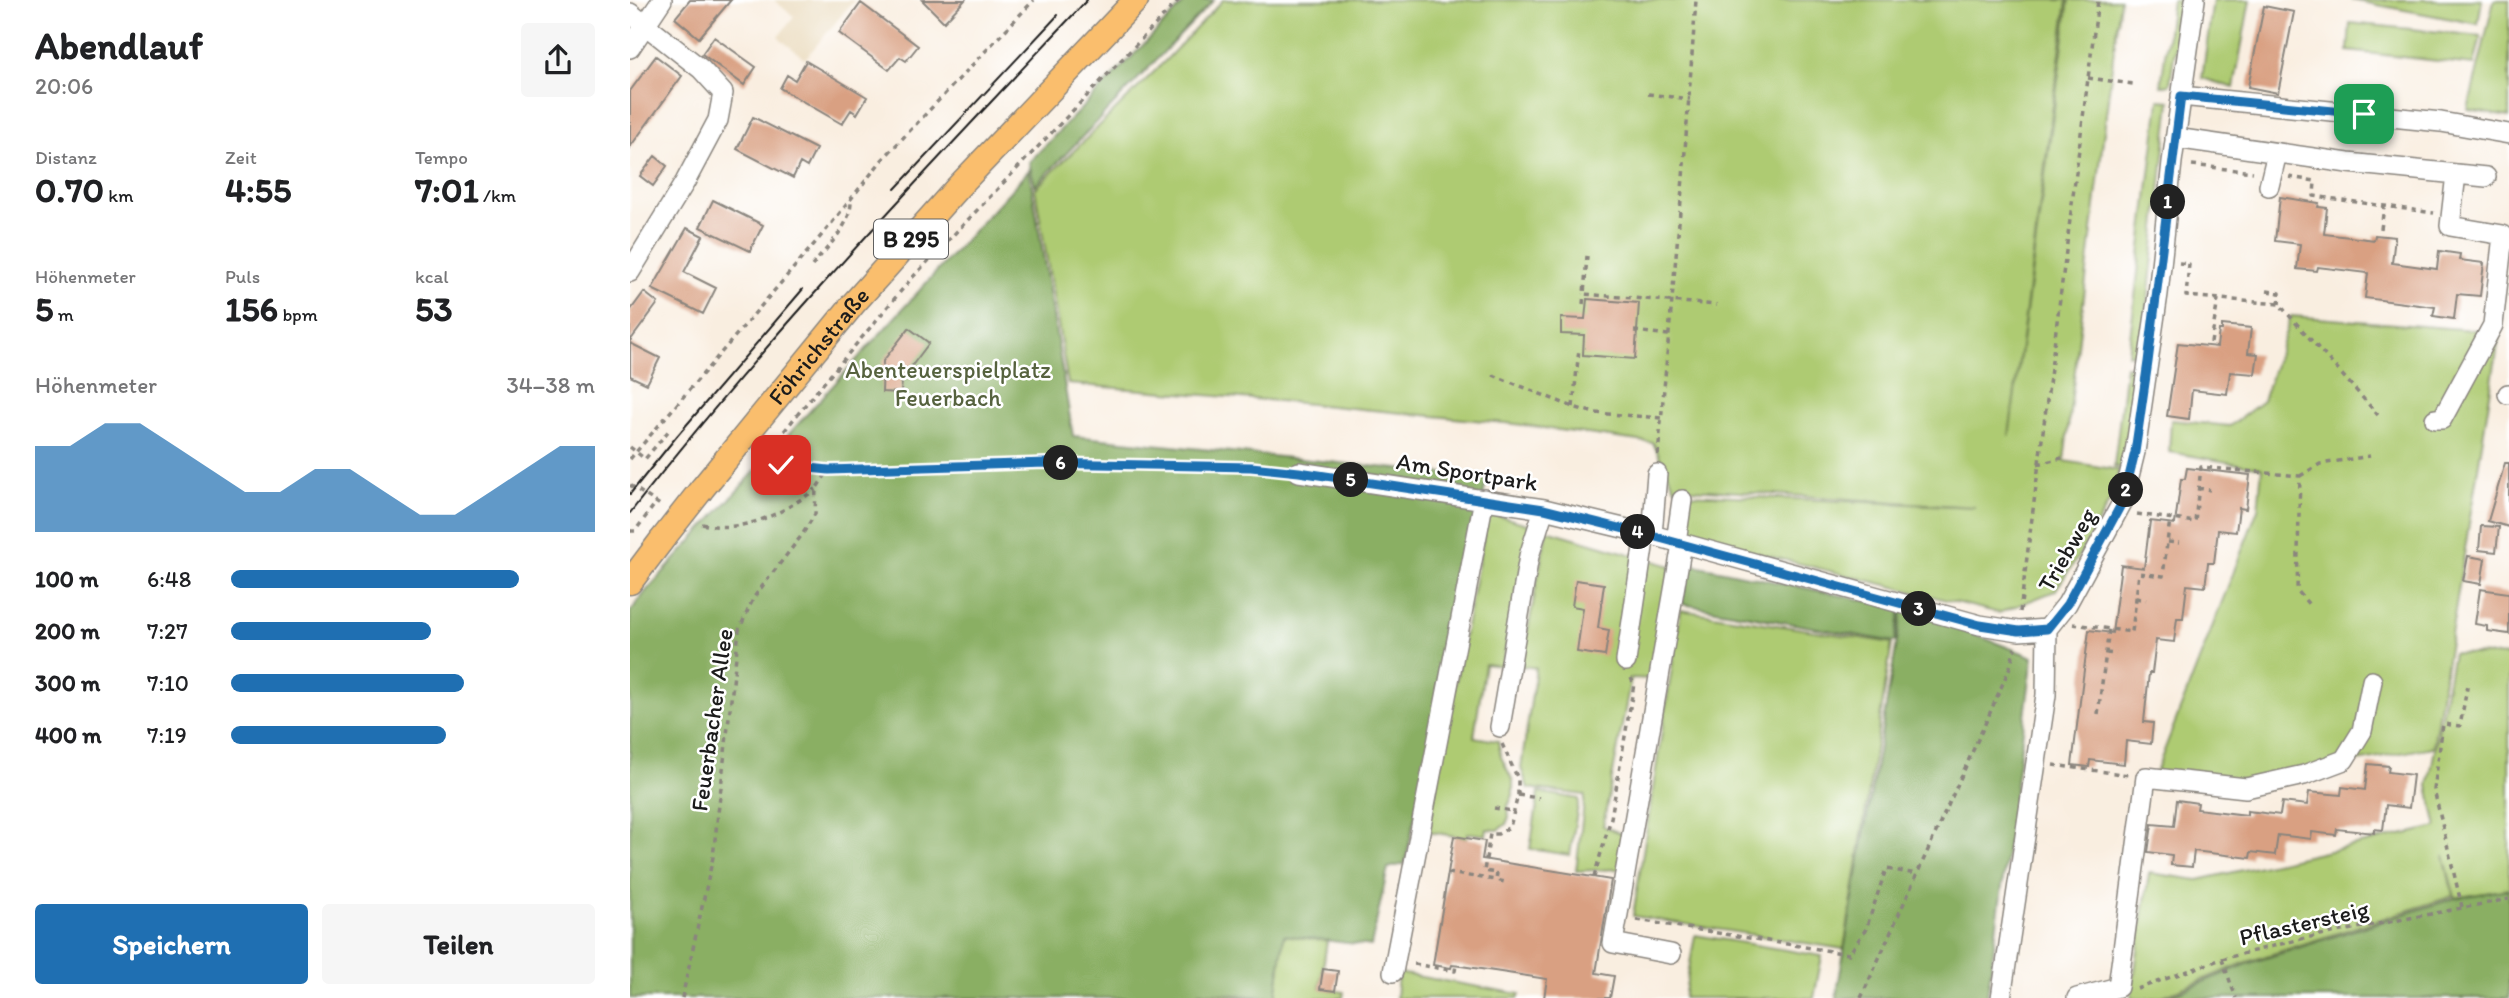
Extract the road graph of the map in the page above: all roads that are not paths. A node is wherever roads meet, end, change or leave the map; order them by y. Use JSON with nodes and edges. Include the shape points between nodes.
{"nodes":[{"id":1,"x":662,"y":0,"type":"edge"},
{"id":2,"x":1136,"y":0,"type":"edge"},
{"id":3,"x":2195,"y":0,"type":"edge"},
{"id":4,"x":638,"y":19,"type":"edge"},
{"id":5,"x":630,"y":48,"type":"edge"},
{"id":6,"x":2181,"y":96,"type":"junction"},
{"id":7,"x":2509,"y":134,"type":"edge"},
{"id":8,"x":2175,"y":138,"type":"junction"},
{"id":9,"x":2277,"y":153,"type":"junction"},
{"id":10,"x":2456,"y":174,"type":"junction"},
{"id":11,"x":2486,"y":177,"type":"dead end"},
{"id":12,"x":2271,"y":180,"type":"road end"},
{"id":13,"x":630,"y":272,"type":"edge"},
{"id":14,"x":2435,"y":419,"type":"dead end"},
{"id":15,"x":1299,"y":472,"type":"road end"},
{"id":16,"x":1657,"y":474,"type":"road end"},
{"id":17,"x":1484,"y":499,"type":"junction"},
{"id":18,"x":1682,"y":500,"type":"dead end"},
{"id":19,"x":1544,"y":509,"type":"junction"},
{"id":20,"x":1648,"y":535,"type":"junction"},
{"id":21,"x":1679,"y":543,"type":"junction"},
{"id":22,"x":630,"y":582,"type":"edge"},
{"id":23,"x":2047,"y":629,"type":"junction"},
{"id":24,"x":1626,"y":661,"type":"road end"},
{"id":25,"x":2372,"y":681,"type":"dead end"},
{"id":26,"x":1500,"y":734,"type":"road end"},
{"id":27,"x":1671,"y":954,"type":"dead end"},
{"id":28,"x":1392,"y":972,"type":"dead end"},
{"id":29,"x":2003,"y":997,"type":"edge"},
{"id":30,"x":2077,"y":998,"type":"edge"}],
"edges":[{"from":1,"to":4,"type":"street"},
{"from":2,"to":22,"type":"main road","name":"Föhrichstraße","number":"B 295","bridge":true,"via":[[853,303]]},
{"from":3,"to":6,"type":"street","name":"Triebweg"},
{"from":4,"to":5,"type":"street"},
{"from":4,"to":13,"type":"street","via":[[701,69],[723,93],[718,120]]},
{"from":6,"to":7,"type":"street","via":[[2441,122]]},
{"from":6,"to":8,"type":"street","name":"Triebweg"},
{"from":8,"to":9,"type":"street"},
{"from":8,"to":23,"type":"street","name":"Triebweg","via":[[2148,362],[2123,501],[2067,604]]},
{"from":9,"to":10,"type":"street"},
{"from":9,"to":12,"type":"street"},
{"from":10,"to":11,"type":"street"},
{"from":10,"to":14,"type":"street","via":[[2451,226],[2503,234],[2493,325],[2442,419]]},
{"from":15,"to":17,"type":"street","name":"Am Sportpark"},
{"from":16,"to":20,"type":"street"},
{"from":17,"to":19,"type":"street","name":"Am Sportpark"},
{"from":17,"to":28,"type":"street"},
{"from":18,"to":21,"type":"street"},
{"from":19,"to":20,"type":"street","name":"Am Sportpark"},
{"from":19,"to":26,"type":"street","via":[[1529,556]]},
{"from":20,"to":21,"type":"street","name":"Am Sportpark"},
{"from":20,"to":24,"type":"street"},
{"from":21,"to":23,"type":"street","name":"Am Sportpark","via":[[1980,625],[2019,631]]},
{"from":21,"to":27,"type":"street","via":[[1613,943]]},
{"from":23,"to":29,"type":"street","name":"Triebweg","via":[[2046,695]]},
{"from":25,"to":30,"type":"street","via":[[2362,731],[2344,760],[2246,788],[2146,777],[2118,987]]}]}
